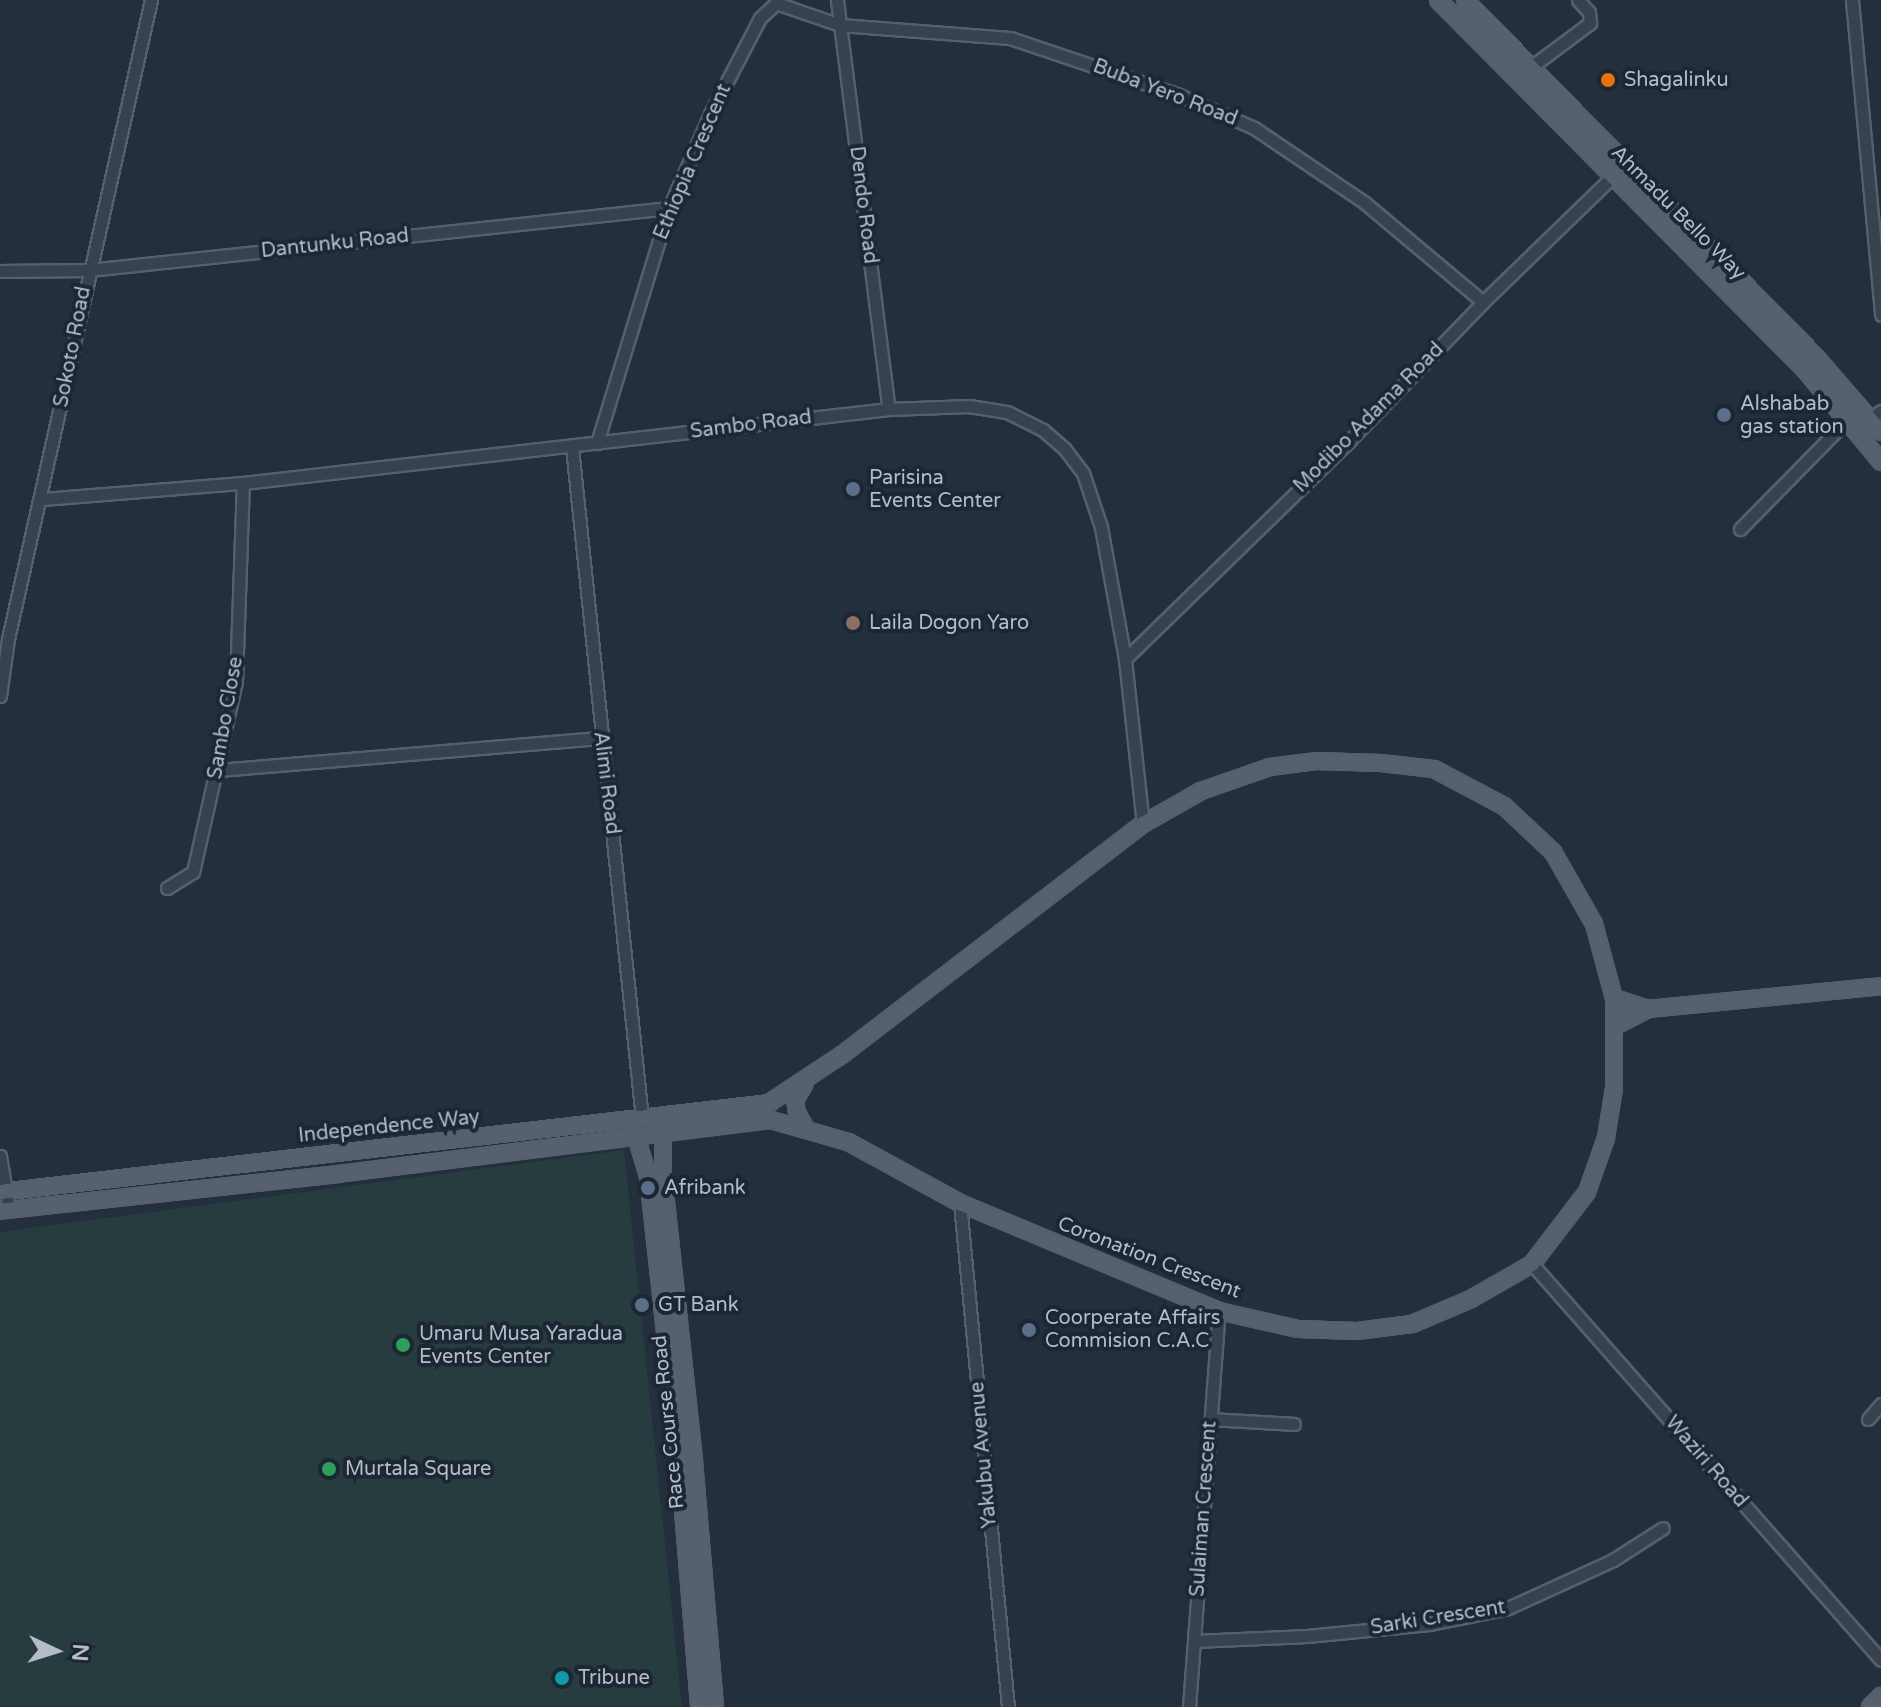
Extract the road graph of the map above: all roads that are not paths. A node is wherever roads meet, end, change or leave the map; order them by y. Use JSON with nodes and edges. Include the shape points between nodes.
{"nodes":[{"id":1,"x":151,"y":0,"type":"edge"},
{"id":2,"x":837,"y":0,"type":"edge"},
{"id":3,"x":1438,"y":0,"type":"edge"},
{"id":4,"x":1465,"y":0,"type":"edge"},
{"id":5,"x":1578,"y":0,"type":"edge"},
{"id":6,"x":1852,"y":0,"type":"edge"},
{"id":7,"x":775,"y":1,"type":"edge"},
{"id":8,"x":840,"y":25,"type":"junction"},
{"id":9,"x":1531,"y":67,"type":"junction"},
{"id":10,"x":1613,"y":176,"type":"junction"},
{"id":11,"x":669,"y":208,"type":"junction"},
{"id":12,"x":89,"y":270,"type":"junction"},
{"id":13,"x":0,"y":271,"type":"edge"},
{"id":14,"x":1483,"y":302,"type":"junction"},
{"id":15,"x":1881,"y":315,"type":"edge"},
{"id":16,"x":889,"y":409,"type":"junction"},
{"id":17,"x":1876,"y":415,"type":"edge"},
{"id":18,"x":1848,"y":419,"type":"junction"},
{"id":19,"x":1881,"y":432,"type":"edge"},
{"id":20,"x":597,"y":443,"type":"junction"},
{"id":21,"x":572,"y":447,"type":"junction"},
{"id":22,"x":1881,"y":462,"type":"edge"},
{"id":23,"x":243,"y":483,"type":"junction"},
{"id":24,"x":42,"y":499,"type":"junction"},
{"id":25,"x":1740,"y":529,"type":"dead end"},
{"id":26,"x":4,"y":639,"type":"edge"},
{"id":27,"x":1125,"y":659,"type":"junction"},
{"id":28,"x":0,"y":696,"type":"edge"},
{"id":29,"x":600,"y":738,"type":"junction"},
{"id":30,"x":218,"y":770,"type":"junction"},
{"id":31,"x":1143,"y":824,"type":"junction"},
{"id":32,"x":167,"y":888,"type":"dead end"},
{"id":33,"x":1881,"y":986,"type":"edge"},
{"id":34,"x":1614,"y":998,"type":"junction"},
{"id":35,"x":1648,"y":1009,"type":"junction"},
{"id":36,"x":1617,"y":1025,"type":"junction"},
{"id":37,"x":810,"y":1076,"type":"junction"},
{"id":38,"x":780,"y":1095,"type":"joint"},
{"id":39,"x":642,"y":1119,"type":"junction"},
{"id":40,"x":754,"y":1121,"type":"joint"},
{"id":41,"x":806,"y":1129,"type":"junction"},
{"id":42,"x":663,"y":1133,"type":"junction"},
{"id":43,"x":636,"y":1136,"type":"junction"},
{"id":44,"x":0,"y":1156,"type":"edge"},
{"id":45,"x":3,"y":1191,"type":"edge"},
{"id":46,"x":960,"y":1203,"type":"junction"},
{"id":47,"x":4,"y":1210,"type":"edge"},
{"id":48,"x":1532,"y":1264,"type":"junction"},
{"id":49,"x":1219,"y":1311,"type":"junction"},
{"id":50,"x":1881,"y":1404,"type":"edge"},
{"id":51,"x":1211,"y":1419,"type":"junction"},
{"id":52,"x":1868,"y":1419,"type":"dead end"},
{"id":53,"x":1294,"y":1424,"type":"dead end"},
{"id":54,"x":1663,"y":1528,"type":"dead end"},
{"id":55,"x":1194,"y":1641,"type":"junction"},
{"id":56,"x":1881,"y":1660,"type":"edge"},
{"id":57,"x":1881,"y":1696,"type":"edge"},
{"id":58,"x":699,"y":1707,"type":"edge"},
{"id":59,"x":715,"y":1707,"type":"edge"},
{"id":60,"x":1008,"y":1707,"type":"edge"},
{"id":61,"x":1189,"y":1707,"type":"edge"},
{"id":62,"x":1870,"y":1707,"type":"edge"}],
"edges":[{"from":1,"to":12,"type":"street","name":"Sokoto Road"},
{"from":2,"to":8,"type":"street","name":"Dendo Road"},
{"from":3,"to":10,"type":"main road","name":"Ahmadu Bello Way"},
{"from":4,"to":9,"type":"main road","name":"Ahmadu Bello Way"},
{"from":5,"to":9,"type":"street","via":[[1589,12],[1590,23]]},
{"from":6,"to":15,"type":"street"},
{"from":7,"to":8,"type":"street","name":"Ethiopia Crescent"},
{"from":7,"to":11,"type":"street","name":"Ethiopia Crescent","via":[[738,59]]},
{"from":8,"to":14,"type":"street","name":"Buba Yero Road","via":[[1010,38],[1179,95],[1254,128],[1365,203]]},
{"from":8,"to":16,"type":"street","name":"Dendo Road"},
{"from":9,"to":17,"type":"main road","name":"Ahmadu Bello Way"},
{"from":10,"to":14,"type":"street","name":"Modibo Adama Road"},
{"from":10,"to":18,"type":"main road","name":"Ahmadu Bello Way"},
{"from":11,"to":12,"type":"street","name":"Dantunku Road"},
{"from":11,"to":20,"type":"street","name":"Ethiopia Crescent"},
{"from":12,"to":13,"type":"street","name":"Dantunku Road"},
{"from":12,"to":24,"type":"street","name":"Sokoto Road"},
{"from":14,"to":27,"type":"street","name":"Modibo Adama Road"},
{"from":16,"to":20,"type":"street","name":"Sambo Road"},
{"from":16,"to":27,"type":"street","name":"Sambo Road","via":[[969,406],[1007,412],[1043,430],[1064,448],[1083,473],[1101,527]]},
{"from":17,"to":19,"type":"main road","name":"Ahmadu Bello Way"},
{"from":18,"to":22,"type":"main road","name":"Ahmadu Bello Way"},
{"from":18,"to":25,"type":"street"},
{"from":20,"to":21,"type":"street","name":"Sambo Road"},
{"from":21,"to":23,"type":"street","name":"Sambo Road"},
{"from":21,"to":29,"type":"street","name":"Alimi Road"},
{"from":23,"to":24,"type":"street","name":"Sambo Road"},
{"from":23,"to":30,"type":"street","name":"Sambo Close","via":[[236,681]]},
{"from":24,"to":26,"type":"street","name":"Sokoto Road"},
{"from":26,"to":28,"type":"street","name":"Sokoto Road"},
{"from":27,"to":31,"type":"street","name":"Sambo Road"},
{"from":29,"to":30,"type":"street"},
{"from":29,"to":39,"type":"street","name":"Alimi Road"},
{"from":30,"to":32,"type":"street","name":"Sambo Close","via":[[193,872]]},
{"from":31,"to":34,"type":"main road","name":"Coronation Crescent","via":[[1201,791],[1270,767],[1316,761],[1434,769],[1504,806],[1553,852],[1594,924]]},
{"from":31,"to":37,"type":"main road","name":"Coronation Crescent"},
{"from":33,"to":35,"type":"main road"},
{"from":34,"to":35,"type":"main road"},
{"from":34,"to":36,"type":"main road","name":"Coronation Crescent"},
{"from":35,"to":36,"type":"main road"},
{"from":36,"to":48,"type":"main road","name":"Coronation Crescent","via":[[1606,1138],[1587,1192]]},
{"from":37,"to":38,"type":"main road","name":"Coronation Crescent"},
{"from":37,"to":41,"type":"main road","via":[[795,1100]]},
{"from":38,"to":39,"type":"main road","name":"Independence Way","via":[[757,1106]]},
{"from":39,"to":45,"type":"main road","name":"Independence Way"},
{"from":40,"to":41,"type":"main road","name":"Coronation Crescent","via":[[785,1121]]},
{"from":40,"to":42,"type":"main road","name":"Independence Way"},
{"from":41,"to":46,"type":"main road","name":"Coronation Crescent","via":[[848,1142]]},
{"from":42,"to":43,"type":"main road","name":"Independence Way"},
{"from":42,"to":59,"type":"main road","name":"Race Course Road"},
{"from":43,"to":47,"type":"main road","name":"Independence Way"},
{"from":43,"to":58,"type":"main road","name":"Race Course Road","via":[[648,1176]]},
{"from":44,"to":45,"type":"street"},
{"from":45,"to":47,"type":"street"},
{"from":46,"to":49,"type":"main road","name":"Coronation Crescent"},
{"from":46,"to":60,"type":"street","name":"Yakubu Avenue"},
{"from":48,"to":49,"type":"main road","name":"Coronation Crescent","via":[[1471,1299],[1412,1324],[1357,1331],[1298,1329]]},
{"from":48,"to":56,"type":"street","name":"Waziri Road"},
{"from":49,"to":51,"type":"street","name":"Sulaiman Crescent"},
{"from":50,"to":52,"type":"street"},
{"from":51,"to":53,"type":"street"},
{"from":51,"to":55,"type":"street","name":"Sulaiman Crescent"},
{"from":54,"to":55,"type":"street","name":"Sarki Crescent","via":[[1562,1586],[1508,1608],[1429,1624]]},
{"from":55,"to":61,"type":"street","name":"Sulaiman Crescent"},
{"from":57,"to":62,"type":"main road"}]}
